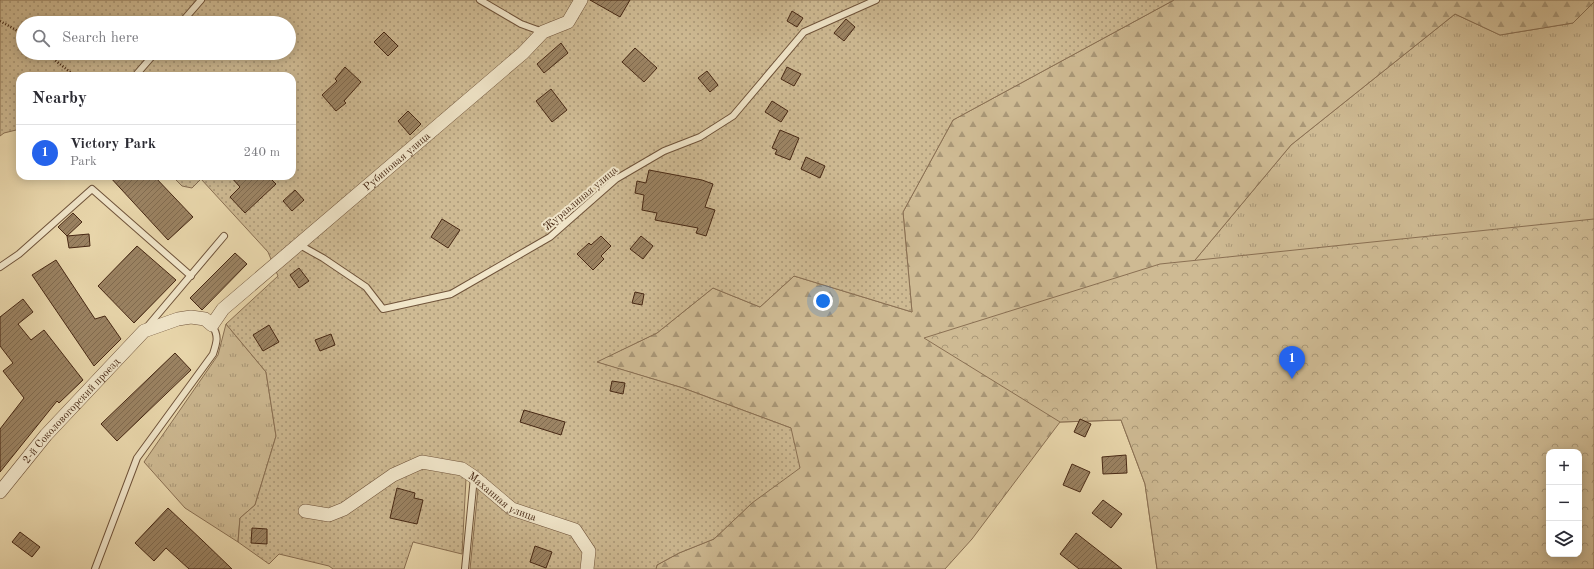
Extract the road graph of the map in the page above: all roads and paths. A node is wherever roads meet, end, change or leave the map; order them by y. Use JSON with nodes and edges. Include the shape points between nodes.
{"nodes":[{"id":1,"x":201,"y":0,"type":"edge"},
{"id":2,"x":480,"y":0,"type":"edge"},
{"id":3,"x":581,"y":0,"type":"edge"},
{"id":4,"x":876,"y":0,"type":"edge"},
{"id":5,"x":187,"y":16,"type":"edge"},
{"id":6,"x":0,"y":21,"type":"edge"},
{"id":7,"x":16,"y":30,"type":"edge"},
{"id":8,"x":543,"y":32,"type":"junction"},
{"id":9,"x":55,"y":60,"type":"edge"},
{"id":10,"x":149,"y":60,"type":"edge"},
{"id":11,"x":69,"y":72,"type":"edge"},
{"id":12,"x":138,"y":72,"type":"edge"},
{"id":13,"x":224,"y":236,"type":"dead end"},
{"id":14,"x":298,"y":244,"type":"junction"},
{"id":15,"x":0,"y":267,"type":"edge"},
{"id":16,"x":191,"y":276,"type":"junction"},
{"id":17,"x":212,"y":325,"type":"junction"},
{"id":18,"x":144,"y":331,"type":"junction"},
{"id":19,"x":474,"y":477,"type":"junction"},
{"id":20,"x":0,"y":492,"type":"edge"},
{"id":21,"x":305,"y":511,"type":"dead end"},
{"id":22,"x":95,"y":569,"type":"edge"},
{"id":23,"x":465,"y":569,"type":"edge"},
{"id":24,"x":587,"y":569,"type":"edge"}],
"edges":[{"from":1,"to":5,"type":"lane"},
{"from":2,"to":8,"type":"lane","via":[[522,24]]},
{"from":3,"to":8,"type":"street","name":"Рубиновая улица","via":[[568,22]]},
{"from":4,"to":14,"type":"lane","name":"Журавлиная улица","via":[[804,32],[733,116],[700,137],[664,151],[616,179],[550,237],[451,294],[383,309],[366,287],[324,258]]},
{"from":6,"to":7,"type":"path"},
{"from":8,"to":14,"type":"street","name":"Рубиновая улица","via":[[523,53]]},
{"from":9,"to":11,"type":"path"},
{"from":10,"to":12,"type":"lane"},
{"from":13,"to":16,"type":"lane"},
{"from":14,"to":17,"type":"street","name":"Рубиновая улица","via":[[223,309]]},
{"from":15,"to":16,"type":"lane","via":[[19,254],[92,189]]},
{"from":16,"to":18,"type":"lane"},
{"from":17,"to":18,"type":"street","via":[[205,319],[191,317]]},
{"from":17,"to":22,"type":"lane","via":[[218,340],[213,354],[137,458]]},
{"from":18,"to":20,"type":"street","name":"2-й Соколовогорский проезд","via":[[46,435]]},
{"from":19,"to":21,"type":"street","name":"Маханная улица","via":[[462,469],[422,462],[393,475],[344,509],[329,515]]},
{"from":19,"to":23,"type":"lane"},
{"from":19,"to":24,"type":"street","name":"Маханная улица","via":[[512,509],[575,530],[589,551]]}]}
